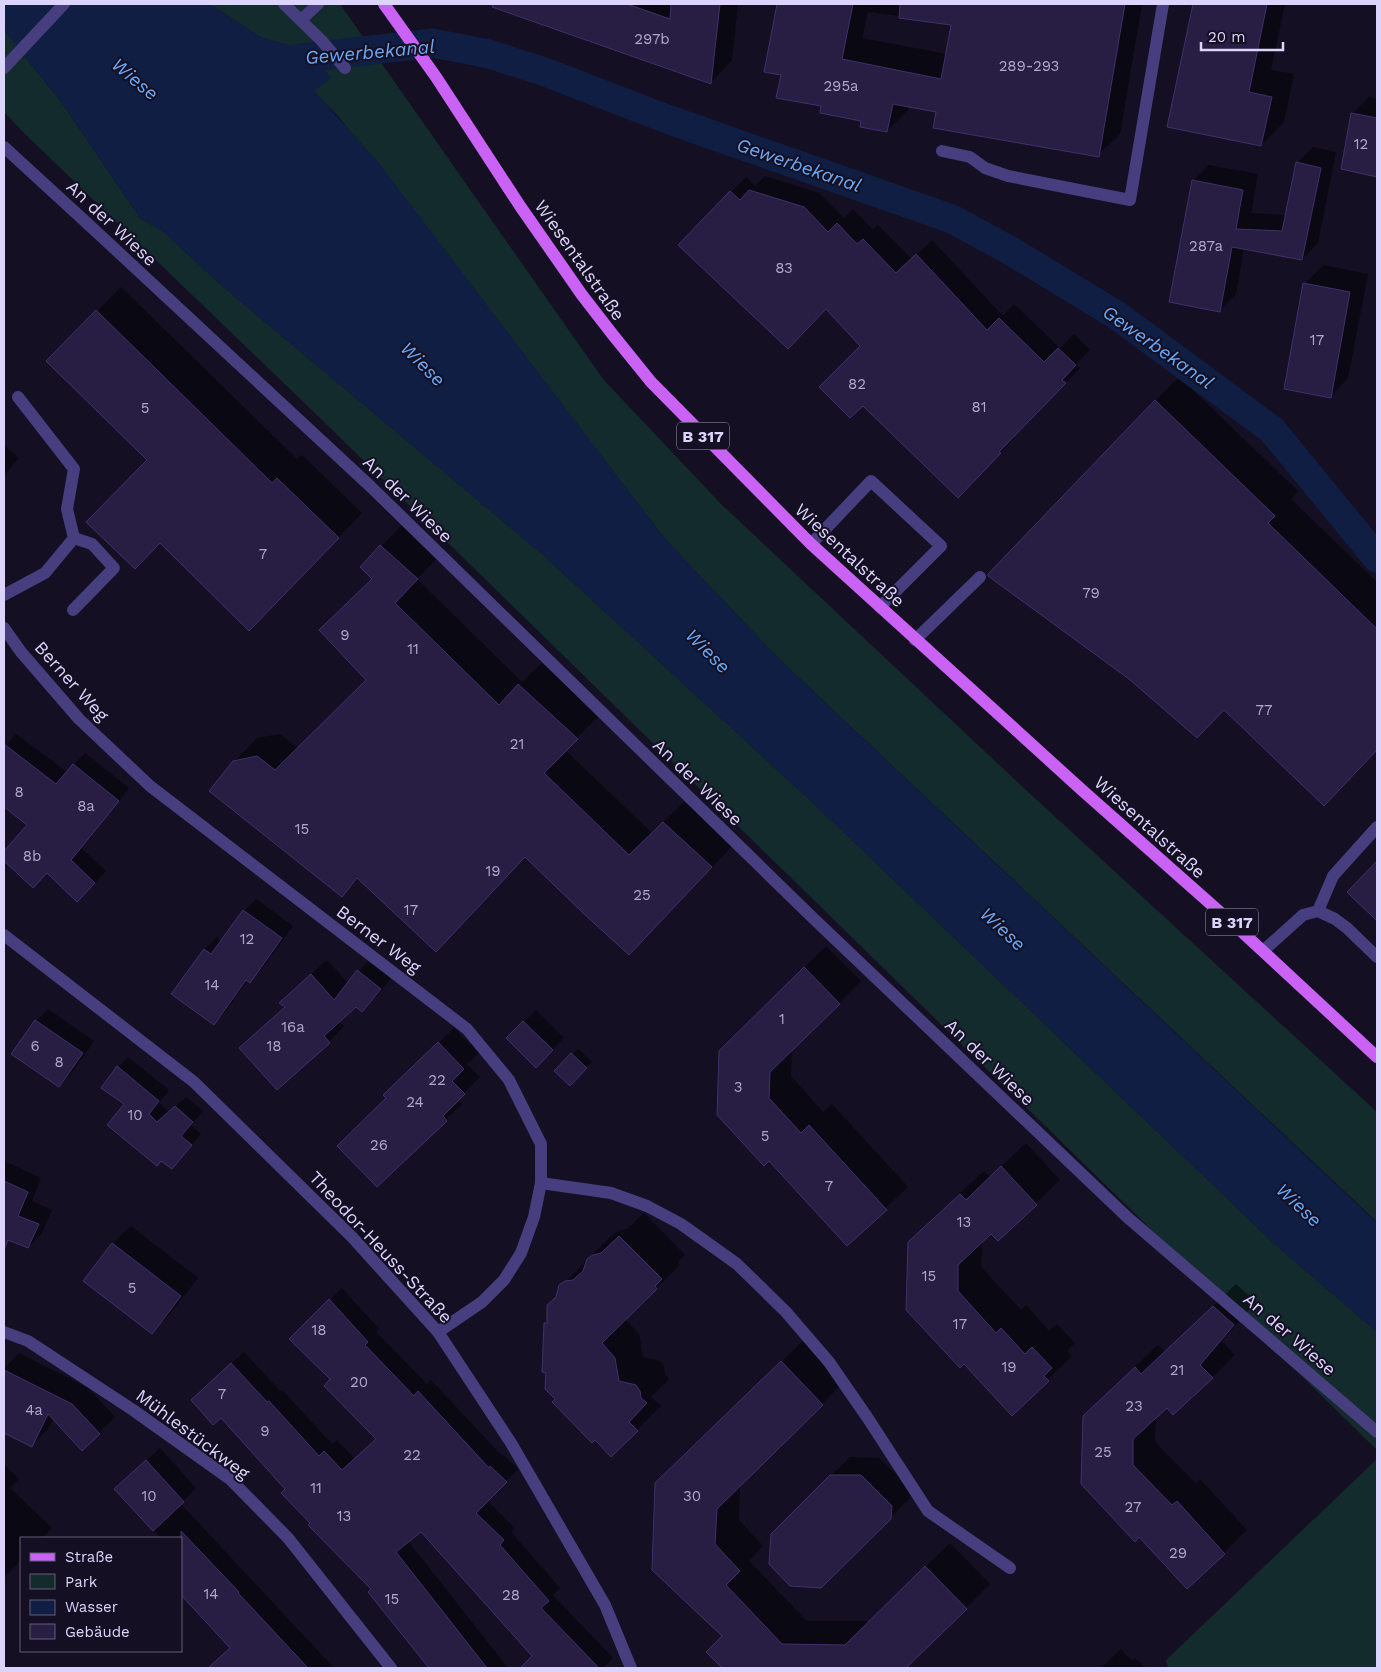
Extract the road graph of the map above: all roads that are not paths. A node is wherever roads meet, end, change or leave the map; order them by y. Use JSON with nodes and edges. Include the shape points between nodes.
{"nodes":[{"id":1,"x":64,"y":4,"type":"edge"},
{"id":2,"x":284,"y":4,"type":"edge"},
{"id":3,"x":318,"y":4,"type":"edge"},
{"id":4,"x":384,"y":4,"type":"edge"},
{"id":5,"x":1163,"y":4,"type":"edge"},
{"id":6,"x":301,"y":20,"type":"junction"},
{"id":7,"x":4,"y":68,"type":"edge"},
{"id":8,"x":345,"y":68,"type":"dead end"},
{"id":9,"x":4,"y":147,"type":"edge"},
{"id":10,"x":942,"y":151,"type":"dead end"},
{"id":11,"x":18,"y":397,"type":"dead end"},
{"id":12,"x":74,"y":538,"type":"junction"},
{"id":13,"x":811,"y":544,"type":"junction"},
{"id":14,"x":980,"y":577,"type":"dead end"},
{"id":15,"x":4,"y":595,"type":"edge"},
{"id":16,"x":880,"y":607,"type":"junction"},
{"id":17,"x":73,"y":610,"type":"dead end"},
{"id":18,"x":4,"y":628,"type":"edge"},
{"id":19,"x":915,"y":640,"type":"junction"},
{"id":20,"x":1377,"y":827,"type":"edge"},
{"id":21,"x":1318,"y":911,"type":"junction"},
{"id":22,"x":4,"y":935,"type":"edge"},
{"id":23,"x":1263,"y":951,"type":"junction"},
{"id":24,"x":1377,"y":957,"type":"edge"},
{"id":25,"x":1377,"y":1057,"type":"edge"},
{"id":26,"x":541,"y":1183,"type":"junction"},
{"id":27,"x":4,"y":1332,"type":"edge"},
{"id":28,"x":438,"y":1332,"type":"junction"},
{"id":29,"x":1377,"y":1432,"type":"edge"},
{"id":30,"x":1010,"y":1568,"type":"dead end"},
{"id":31,"x":391,"y":1668,"type":"edge"},
{"id":32,"x":631,"y":1668,"type":"edge"}],
"edges":[{"from":1,"to":7,"type":"street"},
{"from":2,"to":6,"type":"street"},
{"from":3,"to":6,"type":"street"},
{"from":4,"to":13,"type":"main road","name":"Wiesentalstraße","number":"B 317","via":[[520,206],[612,335],[651,382]]},
{"from":5,"to":10,"type":"street","via":[[1130,200],[1008,176],[985,168],[970,157]]},
{"from":6,"to":8,"type":"street"},
{"from":9,"to":29,"type":"street","name":"An der Wiese","via":[[370,486],[807,912],[1127,1217]]},
{"from":11,"to":12,"type":"street","via":[[74,469],[67,509]]},
{"from":12,"to":15,"type":"street","via":[[45,573]]},
{"from":12,"to":17,"type":"street","via":[[92,544],[114,568]]},
{"from":13,"to":16,"type":"main road","name":"Wiesentalstraße","number":"B 317"},
{"from":13,"to":16,"type":"street","via":[[871,481],[941,546]]},
{"from":14,"to":19,"type":"street"},
{"from":16,"to":19,"type":"main road","name":"Wiesentalstraße","number":"B 317"},
{"from":18,"to":26,"type":"street","name":"Berner Weg","via":[[80,719],[150,786],[467,1029],[509,1080],[541,1144]]},
{"from":19,"to":23,"type":"main road","name":"Wiesentalstraße","number":"B 317"},
{"from":20,"to":21,"type":"street","via":[[1333,876]]},
{"from":21,"to":23,"type":"street","via":[[1303,915]]},
{"from":21,"to":24,"type":"street","via":[[1347,928]]},
{"from":22,"to":28,"type":"street","name":"Theodor-Heuss-Straße","via":[[194,1082],[352,1237]]},
{"from":23,"to":25,"type":"main road","name":"Wiesentalstraße","number":"B 317"},
{"from":26,"to":28,"type":"street","name":"Berner Weg","via":[[534,1217],[521,1253],[504,1280],[482,1302]]},
{"from":26,"to":30,"type":"street","via":[[611,1193],[647,1206],[681,1224],[737,1264],[786,1312],[829,1362],[928,1511]]},
{"from":27,"to":31,"type":"street","name":"Mühlestückweg","via":[[28,1341],[117,1399],[230,1480],[288,1538]]},
{"from":28,"to":32,"type":"street","name":"Theodor-Heuss-Straße","via":[[511,1443],[600,1597]]}]}
